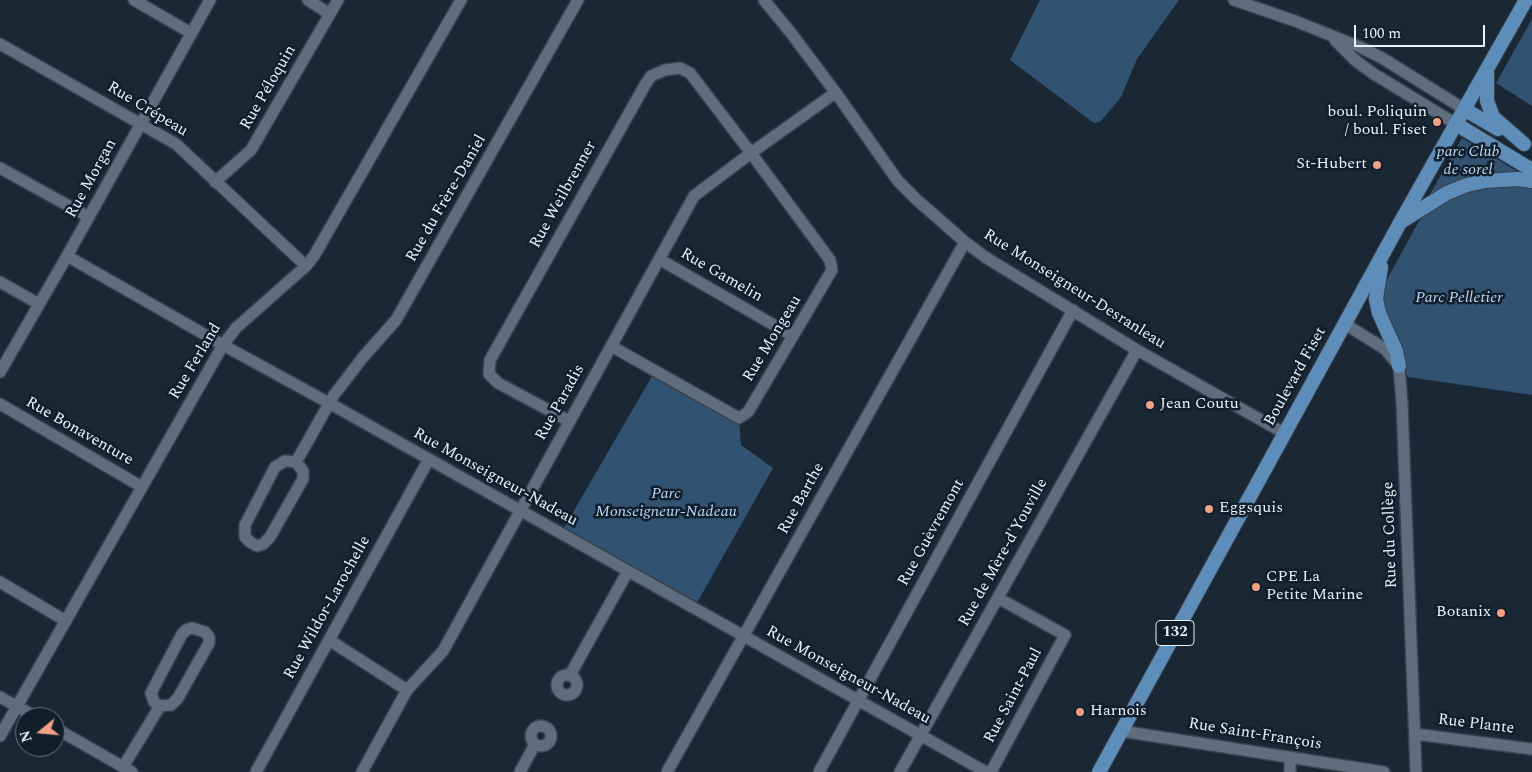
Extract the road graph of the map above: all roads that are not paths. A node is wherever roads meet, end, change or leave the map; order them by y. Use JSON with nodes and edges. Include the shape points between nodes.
{"nodes":[{"id":1,"x":134,"y":0,"type":"edge"},
{"id":2,"x":210,"y":0,"type":"edge"},
{"id":3,"x":308,"y":0,"type":"edge"},
{"id":4,"x":338,"y":0,"type":"edge"},
{"id":5,"x":461,"y":0,"type":"edge"},
{"id":6,"x":578,"y":0,"type":"edge"},
{"id":7,"x":764,"y":0,"type":"edge"},
{"id":8,"x":1234,"y":0,"type":"edge"},
{"id":9,"x":1526,"y":0,"type":"edge"},
{"id":10,"x":330,"y":14,"type":"junction"},
{"id":11,"x":191,"y":33,"type":"junction"},
{"id":12,"x":1332,"y":37,"type":"junction"},
{"id":13,"x":0,"y":44,"type":"edge"},
{"id":14,"x":1488,"y":70,"type":"junction"},
{"id":15,"x":835,"y":93,"type":"junction"},
{"id":16,"x":1464,"y":109,"type":"junction"},
{"id":17,"x":141,"y":124,"type":"junction"},
{"id":18,"x":1456,"y":124,"type":"junction"},
{"id":19,"x":1528,"y":147,"type":"edge"},
{"id":20,"x":751,"y":153,"type":"junction"},
{"id":21,"x":0,"y":168,"type":"edge"},
{"id":22,"x":1532,"y":170,"type":"edge"},
{"id":23,"x":1532,"y":181,"type":"edge"},
{"id":24,"x":216,"y":182,"type":"junction"},
{"id":25,"x":89,"y":218,"type":"junction"},
{"id":26,"x":1401,"y":221,"type":"junction"},
{"id":27,"x":965,"y":242,"type":"junction"},
{"id":28,"x":67,"y":256,"type":"junction"},
{"id":29,"x":1382,"y":257,"type":"junction"},
{"id":30,"x":659,"y":259,"type":"junction"},
{"id":31,"x":306,"y":266,"type":"junction"},
{"id":32,"x":0,"y":282,"type":"edge"},
{"id":33,"x":39,"y":304,"type":"junction"},
{"id":34,"x":1073,"y":310,"type":"junction"},
{"id":35,"x":1345,"y":324,"type":"junction"},
{"id":36,"x":793,"y":336,"type":"junction"},
{"id":37,"x":223,"y":345,"type":"junction"},
{"id":38,"x":611,"y":346,"type":"junction"},
{"id":39,"x":1137,"y":350,"type":"junction"},
{"id":40,"x":1399,"y":366,"type":"junction"},
{"id":41,"x":0,"y":372,"type":"edge"},
{"id":42,"x":329,"y":403,"type":"junction"},
{"id":43,"x":0,"y":404,"type":"edge"},
{"id":44,"x":569,"y":420,"type":"junction"},
{"id":45,"x":1284,"y":433,"type":"junction"},
{"id":46,"x":429,"y":459,"type":"junction"},
{"id":47,"x":296,"y":462,"type":"junction"},
{"id":48,"x":142,"y":487,"type":"junction"},
{"id":49,"x":520,"y":510,"type":"junction"},
{"id":50,"x":628,"y":571,"type":"junction"},
{"id":51,"x":0,"y":582,"type":"edge"},
{"id":52,"x":998,"y":598,"type":"junction"},
{"id":53,"x":66,"y":621,"type":"junction"},
{"id":54,"x":744,"y":636,"type":"junction"},
{"id":55,"x":329,"y":640,"type":"junction"},
{"id":56,"x":570,"y":675,"type":"dead end"},
{"id":57,"x":407,"y":690,"type":"junction"},
{"id":58,"x":0,"y":696,"type":"edge"},
{"id":59,"x":858,"y":700,"type":"junction"},
{"id":60,"x":17,"y":706,"type":"junction"},
{"id":61,"x":160,"y":706,"type":"junction"},
{"id":62,"x":1121,"y":731,"type":"junction"},
{"id":63,"x":65,"y":734,"type":"edge"},
{"id":64,"x":1415,"y":734,"type":"junction"},
{"id":65,"x":920,"y":735,"type":"junction"},
{"id":66,"x":0,"y":736,"type":"edge"},
{"id":67,"x":535,"y":744,"type":"dead end"},
{"id":68,"x":1532,"y":749,"type":"edge"},
{"id":69,"x":1290,"y":757,"type":"junction"},
{"id":70,"x":1339,"y":768,"type":"edge"},
{"id":71,"x":127,"y":769,"type":"edge"},
{"id":72,"x":256,"y":772,"type":"edge"},
{"id":73,"x":362,"y":772,"type":"edge"},
{"id":74,"x":520,"y":772,"type":"edge"},
{"id":75,"x":668,"y":772,"type":"edge"},
{"id":76,"x":819,"y":772,"type":"edge"},
{"id":77,"x":900,"y":772,"type":"edge"},
{"id":78,"x":986,"y":772,"type":"edge"},
{"id":79,"x":991,"y":772,"type":"edge"},
{"id":80,"x":1098,"y":772,"type":"edge"},
{"id":81,"x":1290,"y":772,"type":"edge"},
{"id":82,"x":1384,"y":772,"type":"edge"},
{"id":83,"x":1416,"y":772,"type":"edge"}],
"edges":[{"from":1,"to":11,"type":"street"},
{"from":2,"to":11,"type":"street","name":"Rue Morgan"},
{"from":3,"to":10,"type":"street"},
{"from":4,"to":10,"type":"street","name":"Rue Péloquin"},
{"from":5,"to":31,"type":"street","name":"Rue Ferland"},
{"from":6,"to":42,"type":"street","name":"Rue du Frère-Daniel","via":[[396,320]]},
{"from":7,"to":15,"type":"street","name":"Rue Monseigneur-Desranleau"},
{"from":8,"to":12,"type":"street"},
{"from":9,"to":14,"type":"main road","name":"Boulevard Fiset","number":"132"},
{"from":10,"to":24,"type":"street","name":"Rue Péloquin","via":[[252,150]]},
{"from":11,"to":17,"type":"street","name":"Rue Morgan"},
{"from":12,"to":16,"type":"street","via":[[1382,58]]},
{"from":12,"to":18,"type":"street","via":[[1374,74]]},
{"from":13,"to":17,"type":"street","name":"Rue Crépeau"},
{"from":14,"to":16,"type":"main road","name":"Boulevard Fiset","number":"132"},
{"from":14,"to":19,"type":"main road","via":[[1487,101],[1493,117]]},
{"from":15,"to":20,"type":"street","name":"Rue Paradis"},
{"from":15,"to":27,"type":"street","name":"Rue Monseigneur-Desranleau","via":[[898,181]]},
{"from":16,"to":18,"type":"main road","name":"Boulevard Fiset","number":"132"},
{"from":16,"to":19,"type":"main road"},
{"from":17,"to":24,"type":"street","name":"Rue Crépeau","via":[[176,144]]},
{"from":17,"to":25,"type":"street","name":"Rue Morgan"},
{"from":18,"to":22,"type":"main road"},
{"from":18,"to":26,"type":"main road","name":"Boulevard Fiset","number":"132"},
{"from":20,"to":30,"type":"street","name":"Rue Paradis","via":[[694,196]]},
{"from":20,"to":36,"type":"street","name":"Rue Mongeau","via":[[830,260],[832,270]]},
{"from":20,"to":44,"type":"street","name":"Rue Weilbrenner","via":[[690,73],[680,68],[651,76],[490,360],[489,374],[498,383]]},
{"from":21,"to":25,"type":"street"},
{"from":23,"to":26,"type":"main road","via":[[1517,179],[1467,185],[1447,193]]},
{"from":24,"to":31,"type":"street","name":"Rue Crépeau"},
{"from":25,"to":28,"type":"street","name":"Rue Morgan"},
{"from":26,"to":29,"type":"main road","name":"Boulevard Fiset","number":"132"},
{"from":27,"to":34,"type":"street","name":"Rue Monseigneur-Desranleau"},
{"from":27,"to":54,"type":"street","name":"Rue Barthe"},
{"from":28,"to":33,"type":"street","name":"Rue Morgan"},
{"from":28,"to":37,"type":"street","name":"Rue Monseigneur-Nadeau"},
{"from":29,"to":35,"type":"main road","name":"Boulevard Fiset","number":"132"},
{"from":29,"to":40,"type":"main road","via":[[1376,299]]},
{"from":30,"to":36,"type":"street","name":"Rue Gamelin"},
{"from":30,"to":38,"type":"street","name":"Rue Paradis"},
{"from":31,"to":37,"type":"street","name":"Rue Ferland","via":[[236,328]]},
{"from":32,"to":33,"type":"street"},
{"from":33,"to":41,"type":"street","name":"Rue Morgan"},
{"from":34,"to":39,"type":"street","name":"Rue Monseigneur-Desranleau"},
{"from":34,"to":59,"type":"street","name":"Rue Guèvremont"},
{"from":35,"to":40,"type":"street","via":[[1385,349]]},
{"from":35,"to":45,"type":"main road","name":"Boulevard Fiset","number":"132"},
{"from":36,"to":38,"type":"street","name":"Rue Mongeau","via":[[748,412],[738,418]]},
{"from":37,"to":42,"type":"street","name":"Rue Monseigneur-Nadeau"},
{"from":37,"to":48,"type":"street","name":"Rue Ferland"},
{"from":38,"to":44,"type":"street","name":"Rue Paradis"},
{"from":39,"to":45,"type":"street","name":"Rue Monseigneur-Desranleau"},
{"from":39,"to":52,"type":"street","name":"Rue de Mère-d'Youville"},
{"from":40,"to":64,"type":"street","name":"Rue du Collège"},
{"from":42,"to":46,"type":"street","name":"Rue Monseigneur-Nadeau"},
{"from":42,"to":47,"type":"street","name":"Rue du Frère-Daniel"},
{"from":43,"to":48,"type":"street","name":"Rue Bonaventure"},
{"from":44,"to":49,"type":"street","name":"Rue Paradis"},
{"from":45,"to":62,"type":"main road","name":"Boulevard Fiset","number":"132"},
{"from":46,"to":49,"type":"street","name":"Rue Monseigneur-Nadeau"},
{"from":46,"to":55,"type":"street","name":"Rue Wildor-Larochelle"},
{"from":47,"to":47,"type":"street","via":[[303,471],[299,488],[270,537],[257,546],[245,537],[245,525],[275,467],[285,461]]},
{"from":48,"to":53,"type":"street","name":"Rue Ferland"},
{"from":49,"to":50,"type":"street","name":"Rue Monseigneur-Nadeau"},
{"from":49,"to":57,"type":"street","name":"Rue Paradis","via":[[443,651]]},
{"from":50,"to":54,"type":"street","name":"Rue Monseigneur-Nadeau"},
{"from":50,"to":56,"type":"street"},
{"from":51,"to":53,"type":"street"},
{"from":52,"to":65,"type":"street","name":"Rue de Mère-d'Youville"},
{"from":52,"to":79,"type":"street","name":"Rue Saint-Paul","via":[[1065,635]]},
{"from":53,"to":60,"type":"street","name":"Rue Ferland"},
{"from":54,"to":59,"type":"street","name":"Rue Monseigneur-Nadeau"},
{"from":54,"to":75,"type":"street","name":"Rue Barthe"},
{"from":55,"to":57,"type":"street"},
{"from":55,"to":72,"type":"street","name":"Rue Wildor-Larochelle"},
{"from":57,"to":73,"type":"street","name":"Rue Paradis"},
{"from":58,"to":60,"type":"street"},
{"from":59,"to":65,"type":"street","name":"Rue Monseigneur-Nadeau"},
{"from":59,"to":76,"type":"street","name":"Rue Guèvremont"},
{"from":60,"to":66,"type":"street","name":"Rue Ferland"},
{"from":61,"to":61,"type":"street","via":[[171,705],[181,695],[209,643],[205,632],[192,628],[182,634],[151,693],[154,702]]},
{"from":61,"to":71,"type":"street"},
{"from":62,"to":69,"type":"street","name":"Rue Saint-François"},
{"from":62,"to":80,"type":"main road","name":"Boulevard Fiset","number":"132"},
{"from":63,"to":71,"type":"street"},
{"from":64,"to":68,"type":"street","name":"Rue Plante"},
{"from":64,"to":83,"type":"street","name":"Rue du Collège"},
{"from":65,"to":77,"type":"street","name":"Rue de Mère-d'Youville"},
{"from":65,"to":78,"type":"street","name":"Rue Monseigneur-Nadeau"},
{"from":67,"to":74,"type":"street"},
{"from":69,"to":70,"type":"street","name":"Rue Saint-François"},
{"from":69,"to":81,"type":"street"},
{"from":70,"to":82,"type":"street","name":"Rue Saint-François"}]}
